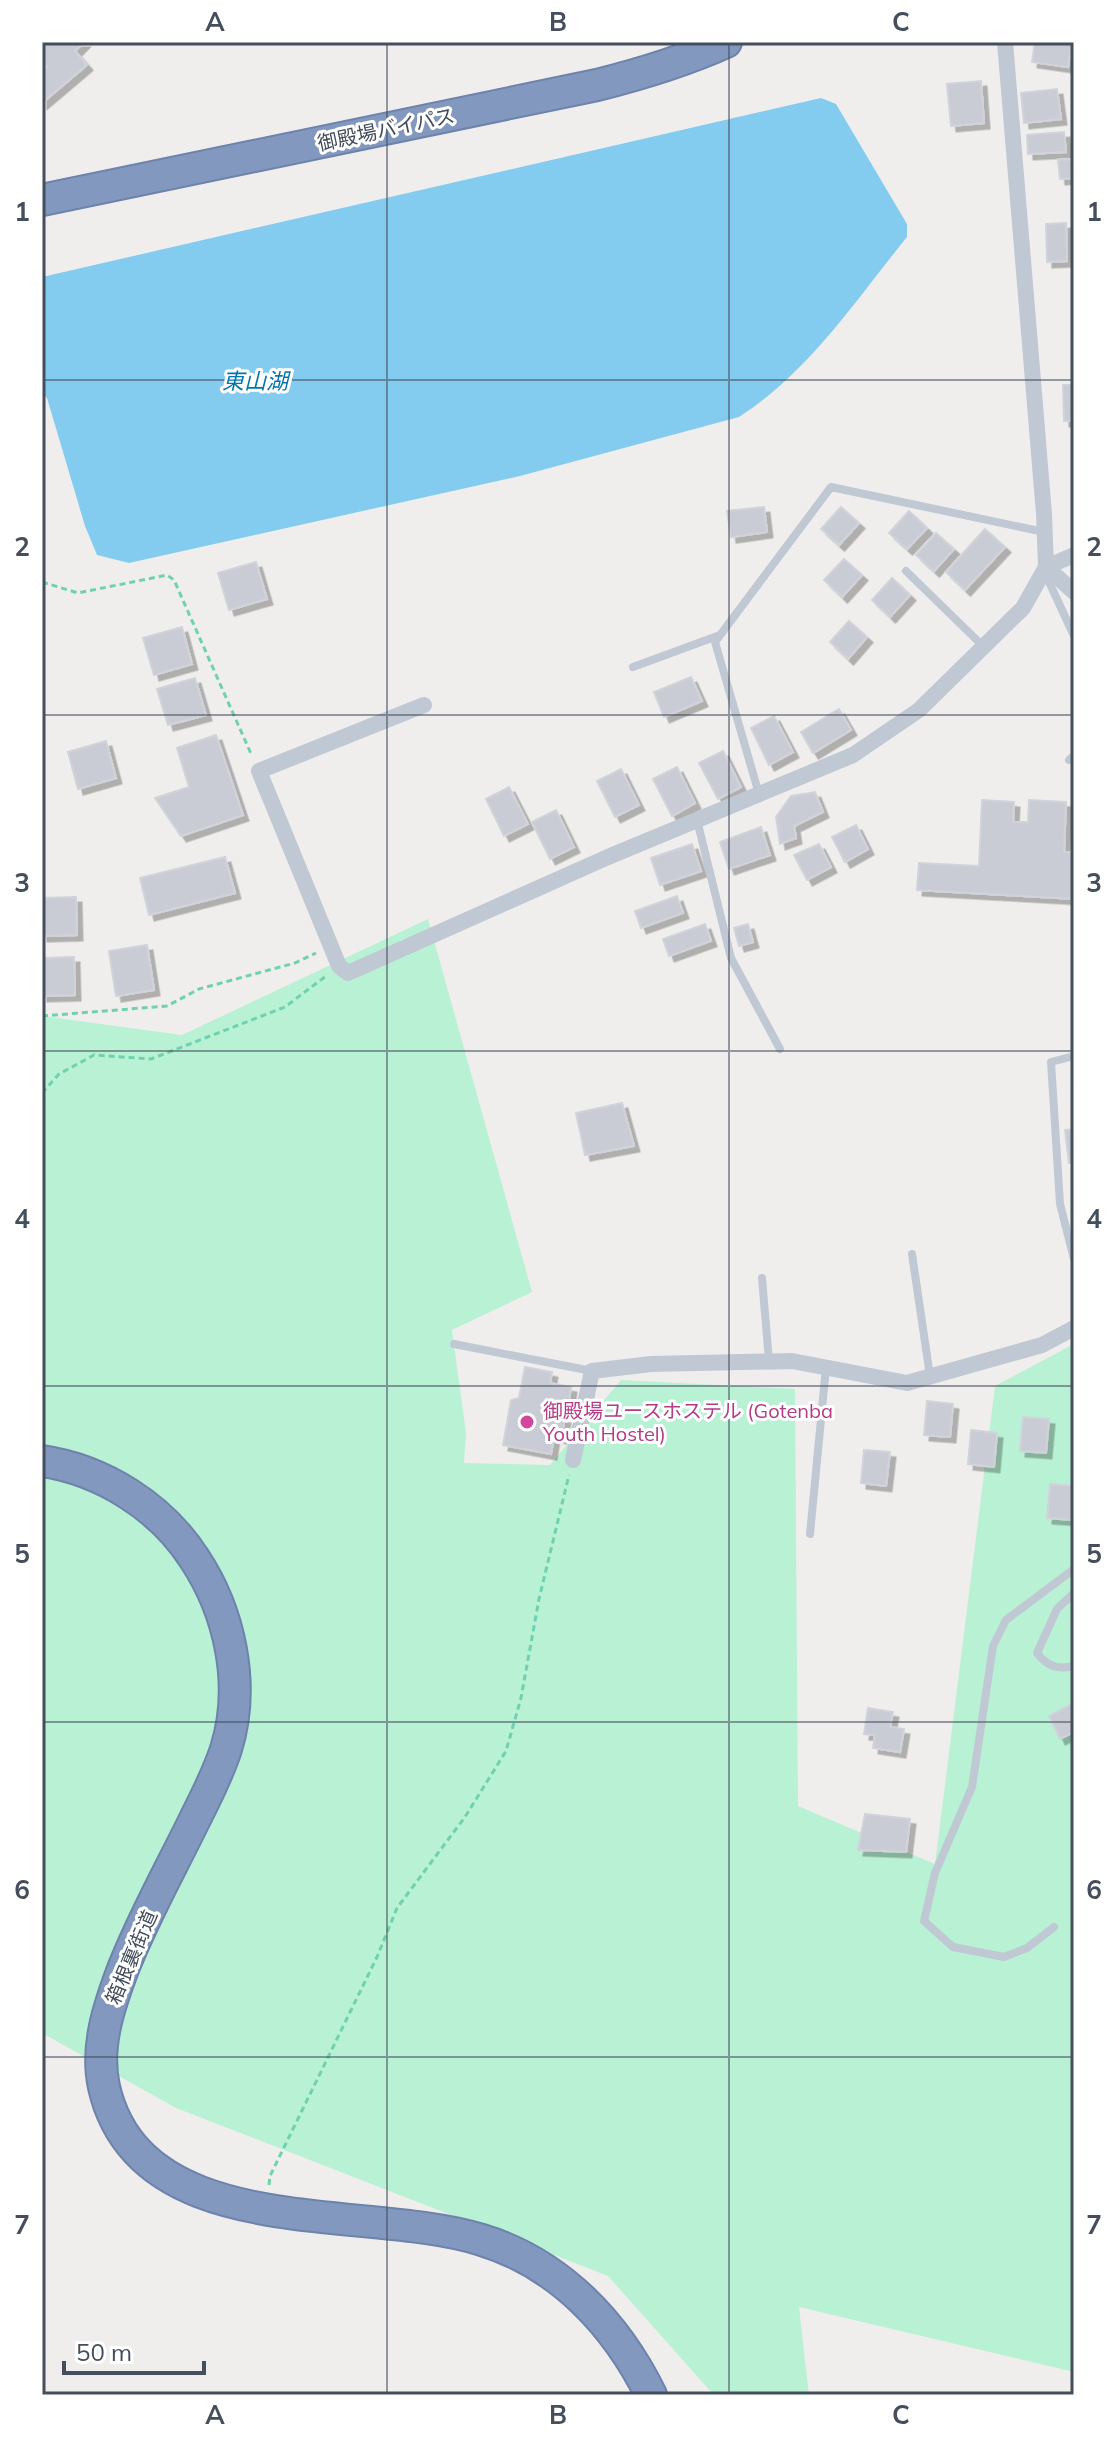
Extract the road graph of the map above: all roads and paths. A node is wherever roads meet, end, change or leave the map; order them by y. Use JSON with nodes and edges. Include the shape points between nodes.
{"nodes":[{"id":1,"x":726,"y":42,"type":"edge"},
{"id":2,"x":1005,"y":42,"type":"edge"},
{"id":3,"x":42,"y":200,"type":"edge"},
{"id":4,"x":1045,"y":532,"type":"junction"},
{"id":5,"x":1074,"y":555,"type":"edge"},
{"id":6,"x":1045,"y":569,"type":"junction"},
{"id":7,"x":906,"y":571,"type":"dead end"},
{"id":8,"x":42,"y":582,"type":"edge"},
{"id":9,"x":1074,"y":592,"type":"edge"},
{"id":10,"x":721,"y":635,"type":"junction"},
{"id":11,"x":1074,"y":636,"type":"edge"},
{"id":12,"x":984,"y":647,"type":"junction"},
{"id":13,"x":633,"y":667,"type":"dead end"},
{"id":14,"x":424,"y":705,"type":"dead end"},
{"id":15,"x":259,"y":771,"type":"junction"},
{"id":16,"x":759,"y":794,"type":"junction"},
{"id":17,"x":697,"y":820,"type":"junction"},
{"id":18,"x":330,"y":946,"type":"junction"},
{"id":19,"x":339,"y":966,"type":"junction"},
{"id":20,"x":42,"y":1016,"type":"edge"},
{"id":21,"x":780,"y":1049,"type":"dead end"},
{"id":22,"x":1074,"y":1056,"type":"edge"},
{"id":23,"x":42,"y":1093,"type":"edge"},
{"id":24,"x":912,"y":1254,"type":"dead end"},
{"id":25,"x":1074,"y":1259,"type":"edge"},
{"id":26,"x":762,"y":1278,"type":"dead end"},
{"id":27,"x":1074,"y":1328,"type":"edge"},
{"id":28,"x":454,"y":1344,"type":"dead end"},
{"id":29,"x":769,"y":1361,"type":"junction"},
{"id":30,"x":826,"y":1367,"type":"junction"},
{"id":31,"x":592,"y":1371,"type":"junction"},
{"id":32,"x":930,"y":1376,"type":"junction"},
{"id":33,"x":573,"y":1460,"type":"joint"},
{"id":34,"x":42,"y":1461,"type":"edge"},
{"id":35,"x":810,"y":1534,"type":"dead end"},
{"id":36,"x":1074,"y":1569,"type":"edge"},
{"id":37,"x":1074,"y":1593,"type":"edge"},
{"id":38,"x":1074,"y":1666,"type":"edge"},
{"id":39,"x":1054,"y":1927,"type":"dead end"},
{"id":40,"x":265,"y":2209,"type":"junction"},
{"id":41,"x":651,"y":2395,"type":"edge"}],
"edges":[{"from":1,"to":3,"type":"highway","name":"御殿場バイパス","via":[[597,85]]},
{"from":2,"to":4,"type":"street"},
{"from":4,"to":6,"type":"street"},
{"from":4,"to":10,"type":"lane","via":[[831,487]]},
{"from":5,"to":6,"type":"street"},
{"from":6,"to":9,"type":"street"},
{"from":6,"to":11,"type":"lane"},
{"from":6,"to":12,"type":"street","via":[[1023,608]]},
{"from":7,"to":12,"type":"lane"},
{"from":8,"to":15,"type":"path","via":[[78,593],[167,575],[174,580]]},
{"from":10,"to":13,"type":"lane"},
{"from":10,"to":16,"type":"lane","via":[[715,642]]},
{"from":12,"to":16,"type":"street","via":[[919,710],[853,755]]},
{"from":14,"to":15,"type":"street"},
{"from":15,"to":18,"type":"street"},
{"from":16,"to":17,"type":"street"},
{"from":17,"to":19,"type":"street","via":[[348,973]]},
{"from":17,"to":21,"type":"lane","via":[[731,958]]},
{"from":18,"to":19,"type":"street"},
{"from":18,"to":20,"type":"path","via":[[295,963],[199,989],[167,1006]]},
{"from":19,"to":23,"type":"path","via":[[285,1007],[151,1059],[94,1055],[59,1074]]},
{"from":22,"to":25,"type":"lane","via":[[1051,1062],[1060,1204]]},
{"from":24,"to":32,"type":"lane"},
{"from":26,"to":29,"type":"lane"},
{"from":27,"to":32,"type":"street","via":[[1042,1345]]},
{"from":28,"to":31,"type":"lane"},
{"from":29,"to":30,"type":"street"},
{"from":29,"to":31,"type":"street"},
{"from":30,"to":32,"type":"street","via":[[907,1383]]},
{"from":30,"to":35,"type":"lane"},
{"from":31,"to":33,"type":"street"},
{"from":33,"to":40,"type":"path","via":[[506,1751],[397,1908],[270,2176]]},
{"from":34,"to":40,"type":"highway","name":"箱根裏街道","via":[[90,1475],[158,1514],[184,1542],[221,1608],[234,1677],[226,1748],[130,1952],[101,2055],[104,2087],[115,2118],[132,2146],[155,2168],[182,2186]]},
{"from":36,"to":39,"type":"lane","via":[[1006,1620],[993,1646],[972,1787],[935,1873],[924,1921],[953,1947],[1004,1957],[1027,1948]]},
{"from":37,"to":38,"type":"lane","via":[[1057,1609],[1037,1653],[1053,1666]]},
{"from":40,"to":41,"type":"highway","name":"箱根裏街道","via":[[439,2230],[521,2256],[589,2305],[616,2335]]}]}
